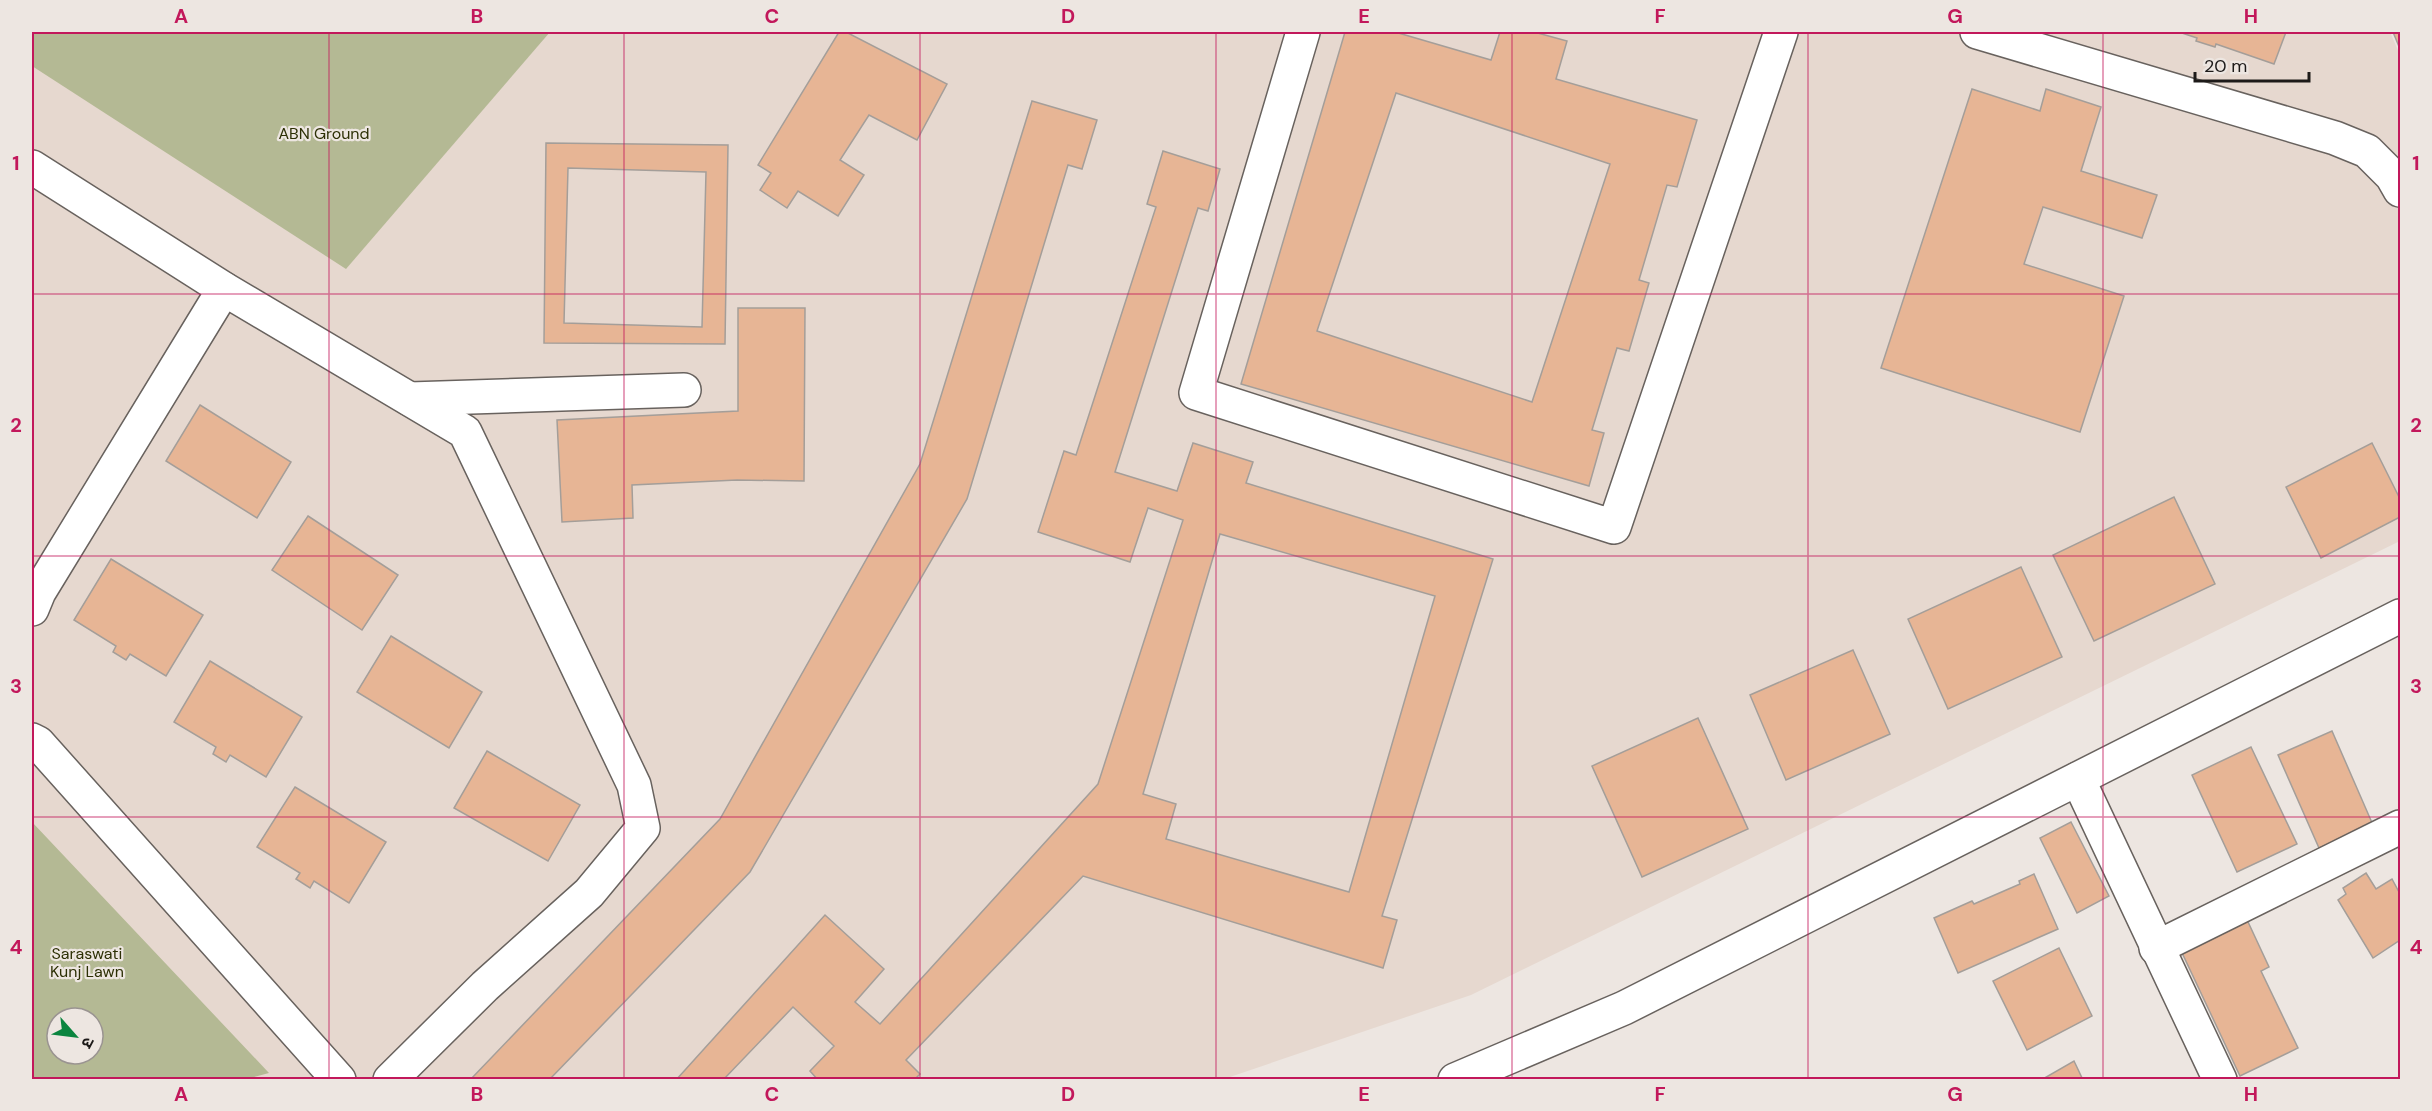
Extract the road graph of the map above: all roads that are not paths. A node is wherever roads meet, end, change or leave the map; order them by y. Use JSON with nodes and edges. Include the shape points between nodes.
{"nodes":[{"id":1,"x":1303,"y":32,"type":"edge"},
{"id":2,"x":1781,"y":32,"type":"edge"},
{"id":3,"x":1977,"y":32,"type":"edge"},
{"id":4,"x":32,"y":167,"type":"edge"},
{"id":5,"x":2400,"y":190,"type":"edge"},
{"id":6,"x":224,"y":289,"type":"junction"},
{"id":7,"x":684,"y":390,"type":"dead end"},
{"id":8,"x":410,"y":399,"type":"junction"},
{"id":9,"x":32,"y":609,"type":"edge"},
{"id":10,"x":2400,"y":616,"type":"edge"},
{"id":11,"x":32,"y":740,"type":"edge"},
{"id":12,"x":2078,"y":779,"type":"junction"},
{"id":13,"x":2400,"y":827,"type":"edge"},
{"id":14,"x":2156,"y":948,"type":"junction"},
{"id":15,"x":1522,"y":1065,"type":"edge"},
{"id":16,"x":339,"y":1080,"type":"edge"},
{"id":17,"x":390,"y":1080,"type":"edge"},
{"id":18,"x":1455,"y":1080,"type":"edge"},
{"id":19,"x":2220,"y":1080,"type":"edge"}],
"edges":[{"from":1,"to":2,"type":"street","via":[[1196,393],[1614,527]]},
{"from":3,"to":5,"type":"street","via":[[2335,138],[2367,151]]},
{"from":4,"to":6,"type":"street"},
{"from":6,"to":8,"type":"street"},
{"from":6,"to":9,"type":"street"},
{"from":7,"to":8,"type":"street"},
{"from":8,"to":17,"type":"street","via":[[465,432],[634,785],[643,828],[588,892]]},
{"from":10,"to":12,"type":"street"},
{"from":11,"to":16,"type":"street"},
{"from":12,"to":14,"type":"street"},
{"from":12,"to":15,"type":"street","via":[[1624,1008]]},
{"from":13,"to":14,"type":"street"},
{"from":14,"to":19,"type":"street"},
{"from":15,"to":18,"type":"street"}]}
